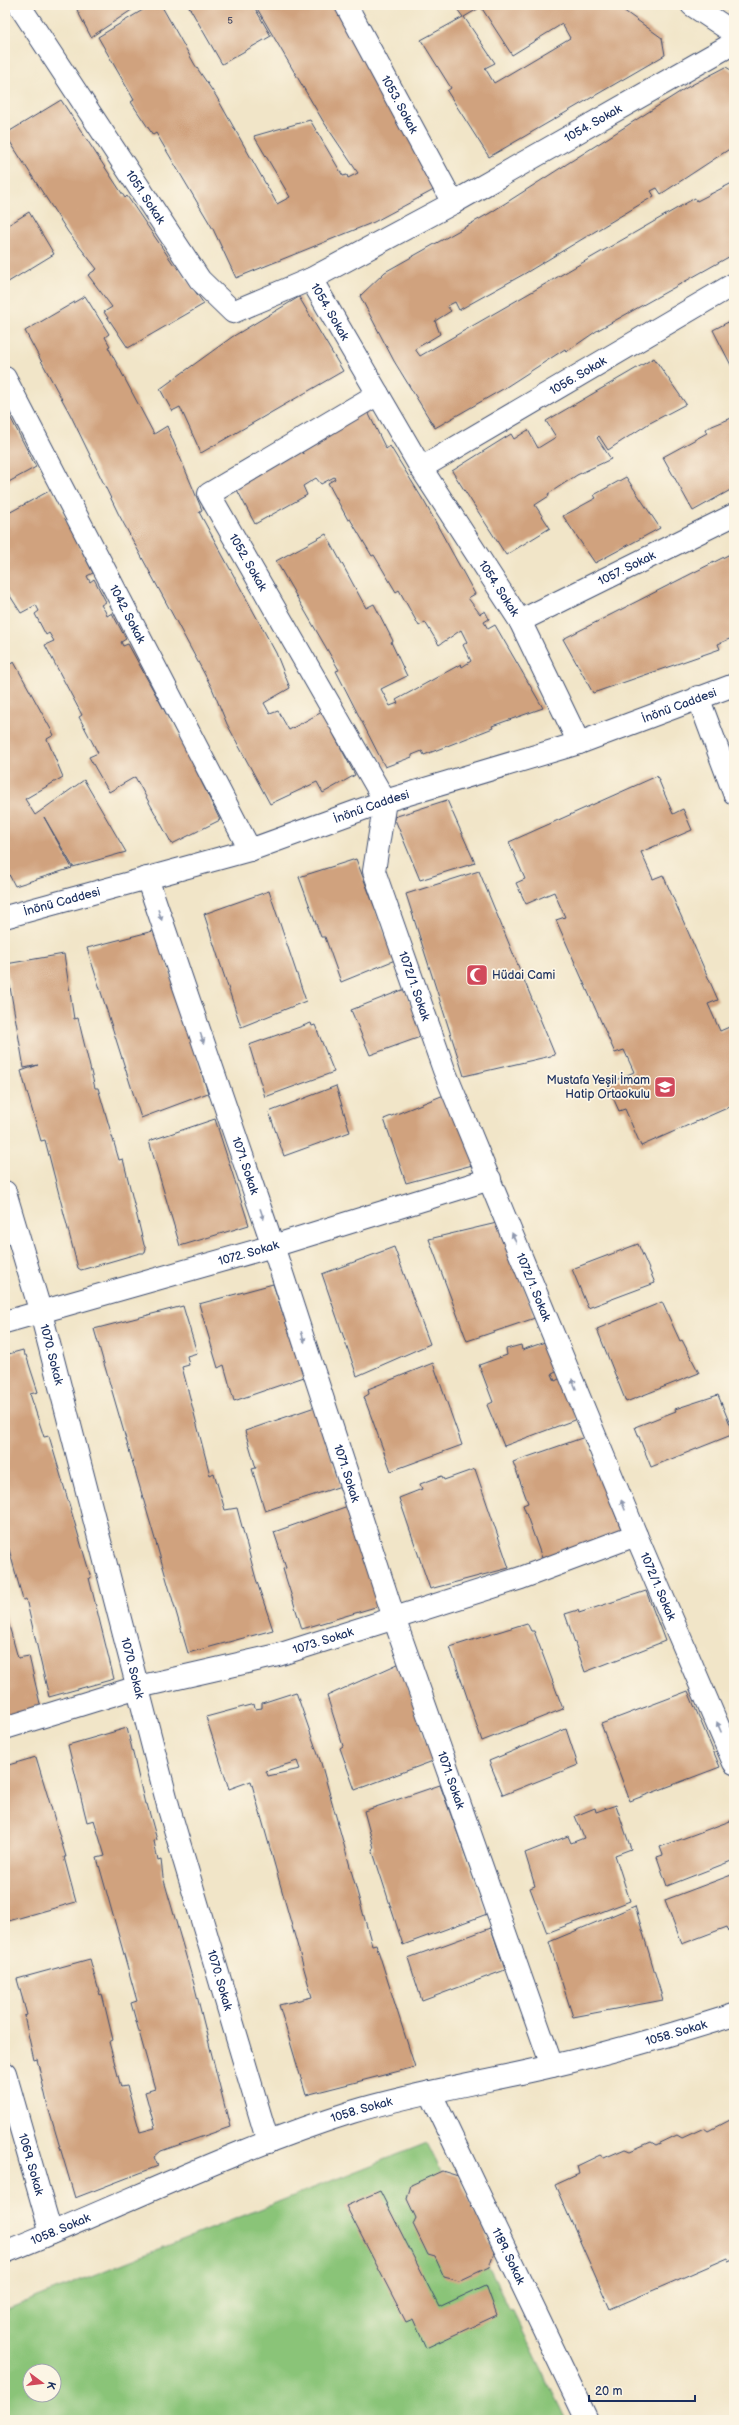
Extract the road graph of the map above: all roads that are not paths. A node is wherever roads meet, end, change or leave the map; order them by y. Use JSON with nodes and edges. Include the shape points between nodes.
{"nodes":[{"id":1,"x":19,"y":5,"type":"edge"},
{"id":2,"x":346,"y":5,"type":"edge"},
{"id":3,"x":692,"y":5,"type":"edge"},
{"id":4,"x":734,"y":33,"type":"edge"},
{"id":5,"x":734,"y":43,"type":"edge"},
{"id":6,"x":453,"y":203,"type":"junction"},
{"id":7,"x":311,"y":279,"type":"junction"},
{"id":8,"x":734,"y":284,"type":"edge"},
{"id":9,"x":5,"y":378,"type":"edge"},
{"id":10,"x":378,"y":394,"type":"junction"},
{"id":11,"x":422,"y":468,"type":"junction"},
{"id":12,"x":734,"y":515,"type":"edge"},
{"id":13,"x":520,"y":622,"type":"junction"},
{"id":14,"x":734,"y":685,"type":"edge"},
{"id":15,"x":698,"y":697,"type":"junction"},
{"id":16,"x":579,"y":743,"type":"junction"},
{"id":17,"x":734,"y":793,"type":"edge"},
{"id":18,"x":385,"y":801,"type":"junction"},
{"id":19,"x":250,"y":850,"type":"junction"},
{"id":20,"x":147,"y":878,"type":"junction"},
{"id":21,"x":5,"y":916,"type":"edge"},
{"id":22,"x":490,"y":1179,"type":"junction"},
{"id":23,"x":5,"y":1192,"type":"edge"},
{"id":24,"x":273,"y":1246,"type":"junction"},
{"id":25,"x":40,"y":1313,"type":"junction"},
{"id":26,"x":5,"y":1322,"type":"edge"},
{"id":27,"x":636,"y":1536,"type":"junction"},
{"id":28,"x":394,"y":1618,"type":"junction"},
{"id":29,"x":138,"y":1686,"type":"junction"},
{"id":30,"x":5,"y":1728,"type":"edge"},
{"id":31,"x":734,"y":1763,"type":"edge"},
{"id":32,"x":734,"y":2015,"type":"edge"},
{"id":33,"x":552,"y":2066,"type":"junction"},
{"id":34,"x":5,"y":2073,"type":"edge"},
{"id":35,"x":430,"y":2092,"type":"junction"},
{"id":36,"x":268,"y":2142,"type":"junction"},
{"id":37,"x":51,"y":2233,"type":"junction"},
{"id":38,"x":5,"y":2252,"type":"edge"},
{"id":39,"x":587,"y":2420,"type":"edge"}],
"edges":[{"from":1,"to":7,"type":"street","name":"1051. Sokak","via":[[200,280],[233,312]]},
{"from":2,"to":6,"type":"street","name":"1053. Sokak"},
{"from":3,"to":4,"type":"street"},
{"from":5,"to":6,"type":"street","name":"1054. Sokak"},
{"from":6,"to":7,"type":"street","name":"1054. Sokak"},
{"from":7,"to":10,"type":"street","name":"1054. Sokak"},
{"from":8,"to":11,"type":"street","name":"1056. Sokak"},
{"from":9,"to":19,"type":"street","name":"1042. Sokak"},
{"from":10,"to":11,"type":"street","name":"1054. Sokak"},
{"from":10,"to":18,"type":"street","name":"1052. Sokak","via":[[209,494]]},
{"from":11,"to":13,"type":"street","name":"1054. Sokak"},
{"from":12,"to":13,"type":"street","name":"1057. Sokak"},
{"from":13,"to":16,"type":"street","name":"1054. Sokak"},
{"from":14,"to":15,"type":"street","name":"İnönü Caddesi"},
{"from":15,"to":16,"type":"street","name":"İnönü Caddesi"},
{"from":15,"to":17,"type":"street"},
{"from":16,"to":18,"type":"street","name":"İnönü Caddesi"},
{"from":18,"to":19,"type":"street","name":"İnönü Caddesi"},
{"from":18,"to":22,"type":"street","name":"1072/1. Sokak","via":[[374,871],[444,1070]]},
{"from":19,"to":20,"type":"street","name":"İnönü Caddesi"},
{"from":20,"to":21,"type":"street","name":"İnönü Caddesi"},
{"from":20,"to":24,"type":"street","name":"1071. Sokak","one_way":true},
{"from":22,"to":24,"type":"street","name":"1072. Sokak"},
{"from":27,"to":22,"type":"street","name":"1072/1. Sokak","one_way":true},
{"from":23,"to":25,"type":"street","name":"1070. Sokak"},
{"from":24,"to":25,"type":"street","name":"1072. Sokak"},
{"from":24,"to":28,"type":"street","name":"1071. Sokak","one_way":true},
{"from":25,"to":26,"type":"street","name":"1072. Sokak"},
{"from":25,"to":29,"type":"street","name":"1070. Sokak"},
{"from":27,"to":28,"type":"street","name":"1073. Sokak","via":[[521,1578]]},
{"from":31,"to":27,"type":"street","name":"1072/1. Sokak","one_way":true},
{"from":28,"to":29,"type":"street","name":"1073. Sokak","via":[[278,1655]]},
{"from":28,"to":33,"type":"street","name":"1071. Sokak"},
{"from":29,"to":30,"type":"street","name":"1073. Sokak"},
{"from":29,"to":36,"type":"street","name":"1070. Sokak","via":[[169,1809]]},
{"from":32,"to":33,"type":"street","name":"1058. Sokak","via":[[689,2030]]},
{"from":33,"to":35,"type":"street","name":"1058. Sokak"},
{"from":34,"to":37,"type":"street","name":"1069. Sokak"},
{"from":35,"to":36,"type":"street","name":"1058. Sokak","via":[[352,2112]]},
{"from":35,"to":39,"type":"street","name":"1189. Sokak"},
{"from":36,"to":37,"type":"street","name":"1058. Sokak"},
{"from":37,"to":38,"type":"street","name":"1058. Sokak"}]}
